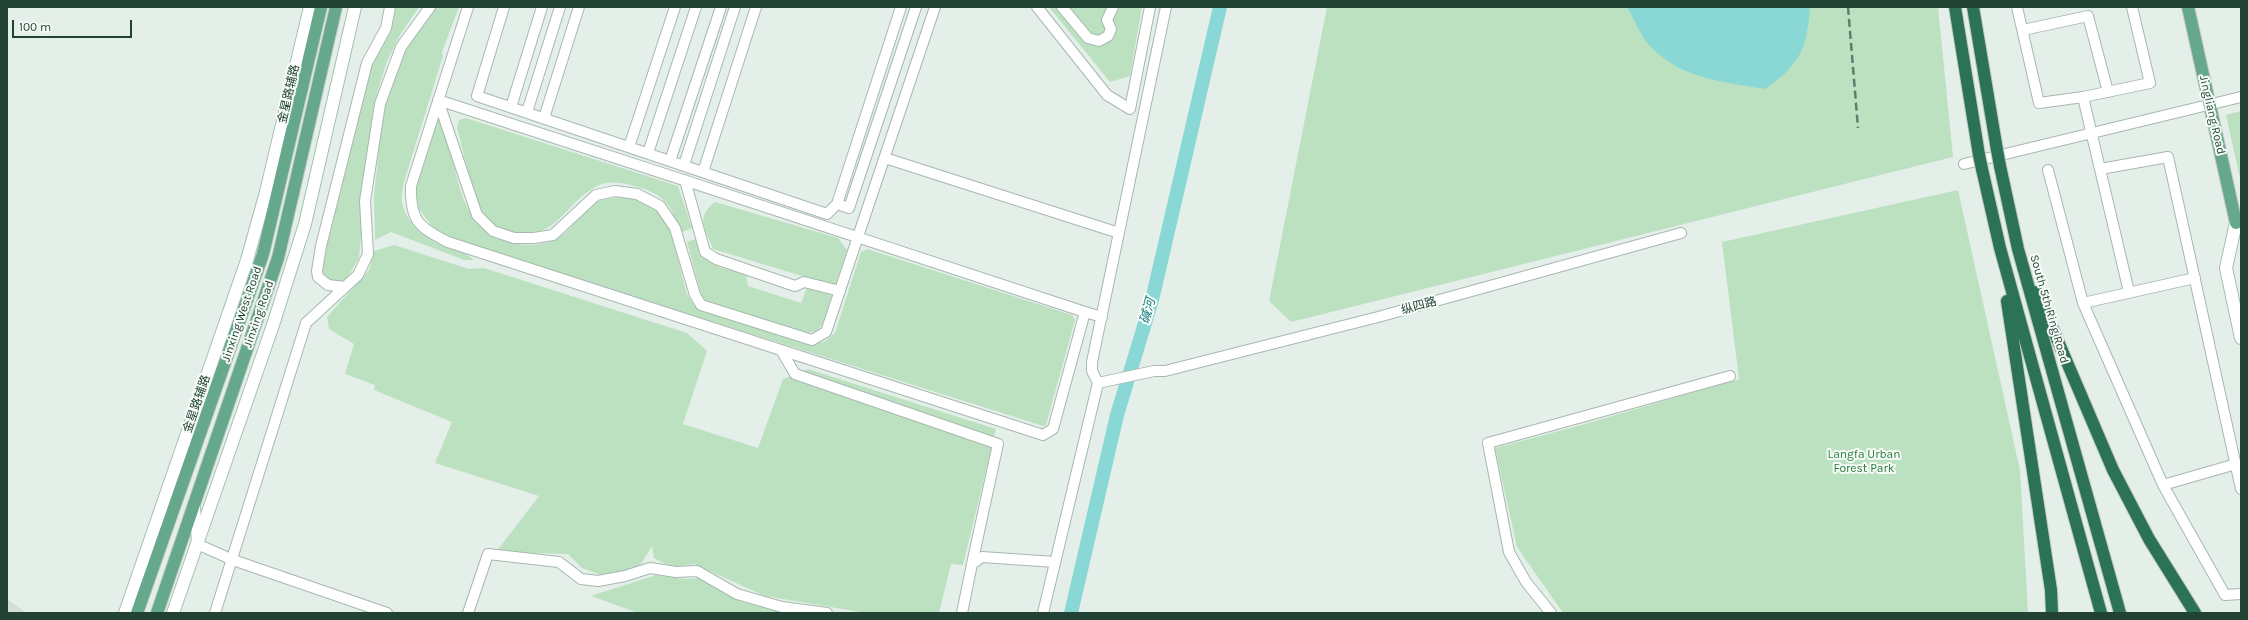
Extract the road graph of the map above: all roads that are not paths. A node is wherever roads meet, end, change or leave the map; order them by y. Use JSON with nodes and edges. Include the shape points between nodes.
{"nodes":[{"id":1,"x":310,"y":7,"type":"edge"},
{"id":2,"x":321,"y":7,"type":"edge"},
{"id":3,"x":336,"y":7,"type":"edge"},
{"id":4,"x":355,"y":7,"type":"edge"},
{"id":5,"x":390,"y":7,"type":"edge"},
{"id":6,"x":430,"y":7,"type":"edge"},
{"id":7,"x":468,"y":7,"type":"edge"},
{"id":8,"x":504,"y":7,"type":"edge"},
{"id":9,"x":542,"y":7,"type":"edge"},
{"id":10,"x":560,"y":7,"type":"edge"},
{"id":11,"x":579,"y":7,"type":"edge"},
{"id":12,"x":675,"y":7,"type":"edge"},
{"id":13,"x":696,"y":7,"type":"edge"},
{"id":14,"x":721,"y":7,"type":"edge"},
{"id":15,"x":735,"y":7,"type":"edge"},
{"id":16,"x":756,"y":7,"type":"edge"},
{"id":17,"x":901,"y":7,"type":"edge"},
{"id":18,"x":916,"y":7,"type":"edge"},
{"id":19,"x":935,"y":7,"type":"edge"},
{"id":20,"x":1037,"y":7,"type":"edge"},
{"id":21,"x":1062,"y":7,"type":"edge"},
{"id":22,"x":1113,"y":7,"type":"edge"},
{"id":23,"x":1166,"y":7,"type":"edge"},
{"id":24,"x":1955,"y":7,"type":"edge"},
{"id":25,"x":1973,"y":7,"type":"edge"},
{"id":26,"x":2017,"y":7,"type":"edge"},
{"id":27,"x":2132,"y":7,"type":"edge"},
{"id":28,"x":2188,"y":7,"type":"edge"},
{"id":29,"x":1147,"y":8,"type":"edge"},
{"id":30,"x":2023,"y":30,"type":"junction"},
{"id":31,"x":2108,"y":92,"type":"junction"},
{"id":32,"x":2084,"y":97,"type":"junction"},
{"id":33,"x":2241,"y":97,"type":"edge"},
{"id":34,"x":438,"y":100,"type":"junction"},
{"id":35,"x":2210,"y":105,"type":"junction"},
{"id":36,"x":511,"y":107,"type":"junction"},
{"id":37,"x":527,"y":112,"type":"junction"},
{"id":38,"x":544,"y":118,"type":"junction"},
{"id":39,"x":2091,"y":133,"type":"junction"},
{"id":40,"x":629,"y":147,"type":"junction"},
{"id":41,"x":648,"y":153,"type":"junction"},
{"id":42,"x":885,"y":158,"type":"junction"},
{"id":43,"x":670,"y":161,"type":"junction"},
{"id":44,"x":1964,"y":164,"type":"dead end"},
{"id":45,"x":684,"y":166,"type":"junction"},
{"id":46,"x":2048,"y":170,"type":"dead end"},
{"id":47,"x":2100,"y":170,"type":"junction"},
{"id":48,"x":703,"y":172,"type":"junction"},
{"id":49,"x":685,"y":180,"type":"junction"},
{"id":50,"x":837,"y":204,"type":"junction"},
{"id":51,"x":2239,"y":226,"type":"edge"},
{"id":52,"x":1119,"y":233,"type":"junction"},
{"id":53,"x":1681,"y":233,"type":"dead end"},
{"id":54,"x":858,"y":237,"type":"junction"},
{"id":55,"x":2000,"y":248,"type":"junction"},
{"id":56,"x":2018,"y":248,"type":"junction"},
{"id":57,"x":2195,"y":278,"type":"junction"},
{"id":58,"x":345,"y":287,"type":"junction"},
{"id":59,"x":840,"y":291,"type":"junction"},
{"id":60,"x":2129,"y":292,"type":"junction"},
{"id":61,"x":2083,"y":303,"type":"junction"},
{"id":62,"x":1085,"y":312,"type":"junction"},
{"id":63,"x":1102,"y":317,"type":"junction"},
{"id":64,"x":2241,"y":338,"type":"edge"},
{"id":65,"x":781,"y":350,"type":"junction"},
{"id":66,"x":1730,"y":376,"type":"dead end"},
{"id":67,"x":1098,"y":384,"type":"junction"},
{"id":68,"x":2236,"y":464,"type":"junction"},
{"id":69,"x":2163,"y":485,"type":"junction"},
{"id":70,"x":2241,"y":489,"type":"edge"},
{"id":71,"x":195,"y":503,"type":"junction"},
{"id":72,"x":197,"y":544,"type":"junction"},
{"id":73,"x":233,"y":560,"type":"junction"},
{"id":74,"x":1055,"y":562,"type":"junction"},
{"id":75,"x":972,"y":564,"type":"junction"},
{"id":76,"x":2241,"y":594,"type":"edge"},
{"id":77,"x":125,"y":613,"type":"edge"},
{"id":78,"x":137,"y":613,"type":"edge"},
{"id":79,"x":157,"y":613,"type":"edge"},
{"id":80,"x":173,"y":613,"type":"edge"},
{"id":81,"x":215,"y":613,"type":"edge"},
{"id":82,"x":387,"y":613,"type":"edge"},
{"id":83,"x":468,"y":613,"type":"edge"},
{"id":84,"x":827,"y":613,"type":"edge"},
{"id":85,"x":962,"y":613,"type":"edge"},
{"id":86,"x":1043,"y":613,"type":"edge"},
{"id":87,"x":1551,"y":613,"type":"edge"},
{"id":88,"x":2052,"y":613,"type":"edge"},
{"id":89,"x":2101,"y":613,"type":"edge"},
{"id":90,"x":2120,"y":613,"type":"edge"},
{"id":91,"x":2196,"y":613,"type":"edge"}],
"edges":[{"from":1,"to":77,"type":"street","name":"金星路辅路","via":[[266,192],[247,260]]},
{"from":2,"to":78,"type":"main road","name":"Jinxing West Road","via":[[263,254]]},
{"from":3,"to":71,"type":"main road","name":"Jinxing Road","via":[[278,258]]},
{"from":4,"to":72,"type":"street","via":[[305,224]]},
{"from":5,"to":58,"type":"street","via":[[386,28],[367,63],[321,246],[318,277],[328,286]]},
{"from":6,"to":58,"type":"street","via":[[401,47],[380,104],[366,201],[368,254],[358,275]]},
{"from":7,"to":34,"type":"street"},
{"from":8,"to":36,"type":"street","via":[[477,96]]},
{"from":9,"to":36,"type":"street"},
{"from":10,"to":37,"type":"street"},
{"from":11,"to":38,"type":"street"},
{"from":12,"to":40,"type":"street"},
{"from":13,"to":41,"type":"street"},
{"from":14,"to":43,"type":"street"},
{"from":15,"to":45,"type":"street"},
{"from":16,"to":48,"type":"street"},
{"from":17,"to":50,"type":"street"},
{"from":18,"to":50,"type":"street","via":[[849,208]]},
{"from":19,"to":42,"type":"street"},
{"from":20,"to":29,"type":"street","via":[[1107,95],[1130,109]]},
{"from":21,"to":22,"type":"street","via":[[1088,38],[1099,41],[1108,36],[1111,29],[1107,20]]},
{"from":23,"to":52,"type":"street"},
{"from":24,"to":55,"type":"highway","bridge":true,"via":[[1979,155]]},
{"from":25,"to":56,"type":"highway","name":"South 5th Ring Road","bridge":true,"via":[[1997,150]]},
{"from":26,"to":30,"type":"street"},
{"from":27,"to":31,"type":"street","via":[[2150,82]]},
{"from":28,"to":35,"type":"main road","name":"Jingliang Road"},
{"from":30,"to":31,"type":"street","via":[[2088,16]]},
{"from":30,"to":32,"type":"street","via":[[2039,104]]},
{"from":31,"to":32,"type":"street"},
{"from":32,"to":39,"type":"street"},
{"from":33,"to":35,"type":"street"},
{"from":34,"to":49,"type":"street"},
{"from":34,"to":59,"type":"street","via":[[477,215],[493,231],[514,238],[553,235],[596,195],[615,191],[637,194],[660,206],[675,228],[695,295],[701,305],[812,340],[826,332]]},
{"from":34,"to":65,"type":"street","via":[[411,186],[410,207],[419,223],[429,233],[448,242]]},
{"from":35,"to":39,"type":"street"},
{"from":35,"to":51,"type":"main road","name":"Jingliang Road"},
{"from":36,"to":37,"type":"street"},
{"from":37,"to":38,"type":"street"},
{"from":38,"to":40,"type":"street"},
{"from":39,"to":44,"type":"street"},
{"from":39,"to":47,"type":"street"},
{"from":40,"to":41,"type":"street"},
{"from":41,"to":43,"type":"street"},
{"from":42,"to":52,"type":"street"},
{"from":42,"to":54,"type":"street"},
{"from":43,"to":45,"type":"street"},
{"from":45,"to":48,"type":"street"},
{"from":46,"to":61,"type":"street"},
{"from":47,"to":57,"type":"street","via":[[2168,157]]},
{"from":47,"to":60,"type":"street"},
{"from":48,"to":50,"type":"street","via":[[827,214]]},
{"from":49,"to":54,"type":"street"},
{"from":49,"to":59,"type":"street","via":[[705,252],[716,259],[795,286],[804,282]]},
{"from":51,"to":64,"type":"street","name":"Jingliang Road","via":[[2226,268]]},
{"from":52,"to":63,"type":"street"},
{"from":53,"to":67,"type":"street","name":"纵四路","via":[[1378,318],[1165,371],[1154,371]]},
{"from":54,"to":59,"type":"street"},
{"from":54,"to":62,"type":"street"},
{"from":55,"to":88,"type":"highway","via":[[2051,590]]},
{"from":55,"to":89,"type":"highway"},
{"from":56,"to":90,"type":"highway","name":"South 5th Ring Road"},
{"from":56,"to":91,"type":"highway","via":[[2113,470],[2149,539]]},
{"from":57,"to":60,"type":"street"},
{"from":57,"to":68,"type":"street"},
{"from":58,"to":73,"type":"street","via":[[306,323]]},
{"from":60,"to":61,"type":"street"},
{"from":61,"to":69,"type":"street"},
{"from":62,"to":63,"type":"street"},
{"from":62,"to":65,"type":"street","via":[[1053,429],[1043,435]]},
{"from":63,"to":67,"type":"street","via":[[1092,362],[1092,371]]},
{"from":65,"to":75,"type":"street","via":[[796,374],[998,444]]},
{"from":66,"to":87,"type":"street","via":[[1488,442],[1509,552],[1526,582]]},
{"from":67,"to":74,"type":"street"},
{"from":68,"to":69,"type":"street"},
{"from":68,"to":70,"type":"street"},
{"from":69,"to":76,"type":"street","via":[[2225,595]]},
{"from":71,"to":72,"type":"street"},
{"from":71,"to":79,"type":"main road","name":"Jinxing Road"},
{"from":72,"to":73,"type":"street"},
{"from":72,"to":80,"type":"street"},
{"from":73,"to":81,"type":"street"},
{"from":73,"to":82,"type":"street"},
{"from":74,"to":75,"type":"street","via":[[982,557]]},
{"from":74,"to":86,"type":"street"},
{"from":75,"to":85,"type":"street"},
{"from":83,"to":84,"type":"street","via":[[488,554],[559,562],[581,579],[598,581],[650,568],[676,572],[697,571],[737,594],[782,607]]}]}
